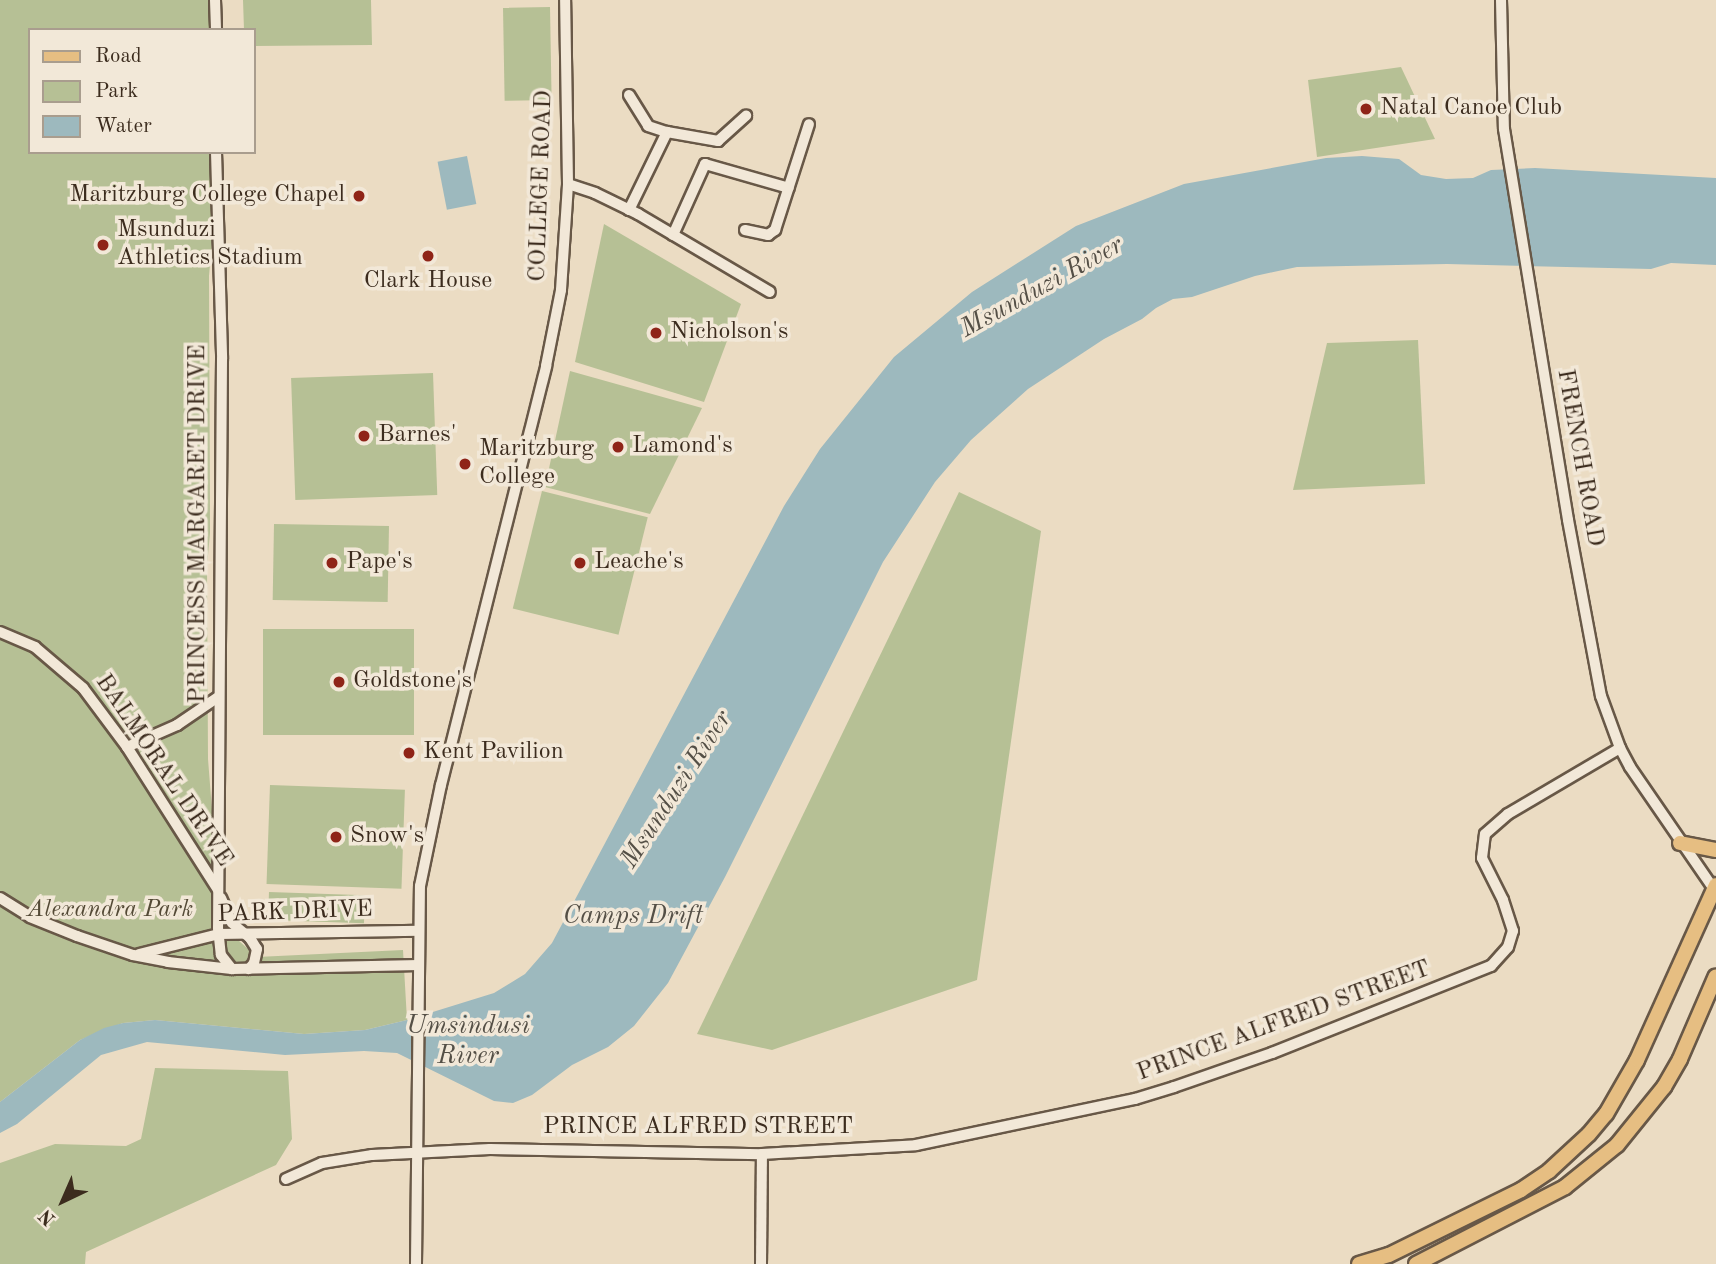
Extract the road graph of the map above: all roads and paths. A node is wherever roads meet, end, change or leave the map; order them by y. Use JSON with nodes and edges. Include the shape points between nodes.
{"nodes":[{"id":1,"x":215,"y":0,"type":"edge"},
{"id":2,"x":565,"y":0,"type":"edge"},
{"id":3,"x":1501,"y":0,"type":"edge"},
{"id":4,"x":216,"y":28,"type":"edge"},
{"id":5,"x":629,"y":95,"type":"dead end"},
{"id":6,"x":746,"y":116,"type":"dead end"},
{"id":7,"x":809,"y":124,"type":"dead end"},
{"id":8,"x":667,"y":132,"type":"junction"},
{"id":9,"x":216,"y":154,"type":"edge"},
{"id":10,"x":568,"y":184,"type":"junction"},
{"id":11,"x":789,"y":188,"type":"junction"},
{"id":12,"x":629,"y":210,"type":"junction"},
{"id":13,"x":745,"y":230,"type":"dead end"},
{"id":14,"x":673,"y":235,"type":"junction"},
{"id":15,"x":770,"y":292,"type":"dead end"},
{"id":16,"x":0,"y":632,"type":"edge"},
{"id":17,"x":218,"y":697,"type":"junction"},
{"id":18,"x":127,"y":747,"type":"junction"},
{"id":19,"x":1620,"y":748,"type":"junction"},
{"id":20,"x":1680,"y":843,"type":"junction"},
{"id":21,"x":1716,"y":850,"type":"edge"},
{"id":22,"x":1715,"y":889,"type":"edge"},
{"id":23,"x":220,"y":894,"type":"junction"},
{"id":24,"x":0,"y":898,"type":"edge"},
{"id":25,"x":419,"y":931,"type":"junction"},
{"id":26,"x":242,"y":933,"type":"junction"},
{"id":27,"x":219,"y":934,"type":"junction"},
{"id":28,"x":133,"y":955,"type":"junction"},
{"id":29,"x":419,"y":965,"type":"junction"},
{"id":30,"x":232,"y":969,"type":"junction"},
{"id":31,"x":249,"y":969,"type":"junction"},
{"id":32,"x":1716,"y":976,"type":"edge"},
{"id":33,"x":762,"y":1154,"type":"junction"},
{"id":34,"x":418,"y":1155,"type":"junction"},
{"id":35,"x":286,"y":1179,"type":"dead end"},
{"id":36,"x":416,"y":1264,"type":"edge"},
{"id":37,"x":761,"y":1264,"type":"edge"},
{"id":38,"x":1359,"y":1264,"type":"edge"},
{"id":39,"x":1416,"y":1264,"type":"edge"}],
"edges":[{"from":1,"to":4,"type":"street"},
{"from":2,"to":10,"type":"street","name":"COLLEGE ROAD"},
{"from":3,"to":19,"type":"street","name":"FRENCH ROAD","via":[[1504,129],[1530,298],[1594,666]]},
{"from":5,"to":8,"type":"street","via":[[648,126]]},
{"from":6,"to":8,"type":"street","via":[[718,141]]},
{"from":7,"to":11,"type":"street"},
{"from":8,"to":12,"type":"street"},
{"from":9,"to":17,"type":"street","name":"PRINCESS MARGARET DRIVE","via":[[222,359]]},
{"from":10,"to":12,"type":"street"},
{"from":10,"to":25,"type":"street","name":"COLLEGE ROAD","via":[[563,274],[552,339],[441,785],[420,886]]},
{"from":11,"to":13,"type":"street","via":[[771,234]]},
{"from":11,"to":14,"type":"street","via":[[705,163]]},
{"from":12,"to":14,"type":"street"},
{"from":14,"to":15,"type":"street"},
{"from":16,"to":18,"type":"street","name":"BALMORAL DRIVE","via":[[35,647],[71,676]]},
{"from":17,"to":18,"type":"street","via":[[177,725]]},
{"from":17,"to":23,"type":"street","name":"PRINCESS MARGARET DRIVE"},
{"from":18,"to":23,"type":"street","name":"BALMORAL DRIVE"},
{"from":19,"to":20,"type":"street","name":"FRENCH ROAD"},
{"from":19,"to":33,"type":"street","name":"PRINCE ALFRED STREET","via":[[1508,814],[1485,834],[1482,858],[1503,900],[1513,939],[1485,970],[1272,1053],[1135,1099],[933,1143]]},
{"from":20,"to":21,"type":"main road"},
{"from":20,"to":22,"type":"street","name":"FRENCH ROAD"},
{"from":22,"to":38,"type":"main road","via":[[1637,1060],[1612,1105],[1589,1134],[1521,1190],[1390,1255]]},
{"from":23,"to":26,"type":"street","name":"PRINCESS MARGARET DRIVE","via":[[232,923]]},
{"from":23,"to":27,"type":"street","name":"PRINCESS MARGARET DRIVE"},
{"from":24,"to":28,"type":"street","name":"PARK DRIVE","via":[[48,925]]},
{"from":25,"to":26,"type":"street","name":"PARK DRIVE"},
{"from":25,"to":29,"type":"street","name":"COLLEGE ROAD"},
{"from":26,"to":27,"type":"street","name":"PARK DRIVE"},
{"from":26,"to":31,"type":"street","via":[[257,949]]},
{"from":27,"to":28,"type":"street","name":"PARK DRIVE"},
{"from":27,"to":30,"type":"street","via":[[221,955]]},
{"from":28,"to":30,"type":"street","name":"PARK DRIVE"},
{"from":29,"to":31,"type":"street","name":"PARK DRIVE"},
{"from":29,"to":34,"type":"street","name":"COLLEGE ROAD"},
{"from":30,"to":31,"type":"street","name":"PARK DRIVE"},
{"from":32,"to":39,"type":"main road","via":[[1664,1087],[1617,1146],[1565,1187]]},
{"from":33,"to":34,"type":"street","name":"PRINCE ALFRED STREET","via":[[490,1149]]},
{"from":33,"to":37,"type":"street"},
{"from":34,"to":35,"type":"street","name":"PRINCE ALFRED STREET","via":[[347,1157]]},
{"from":34,"to":36,"type":"street","name":"COLLEGE ROAD"}]}
